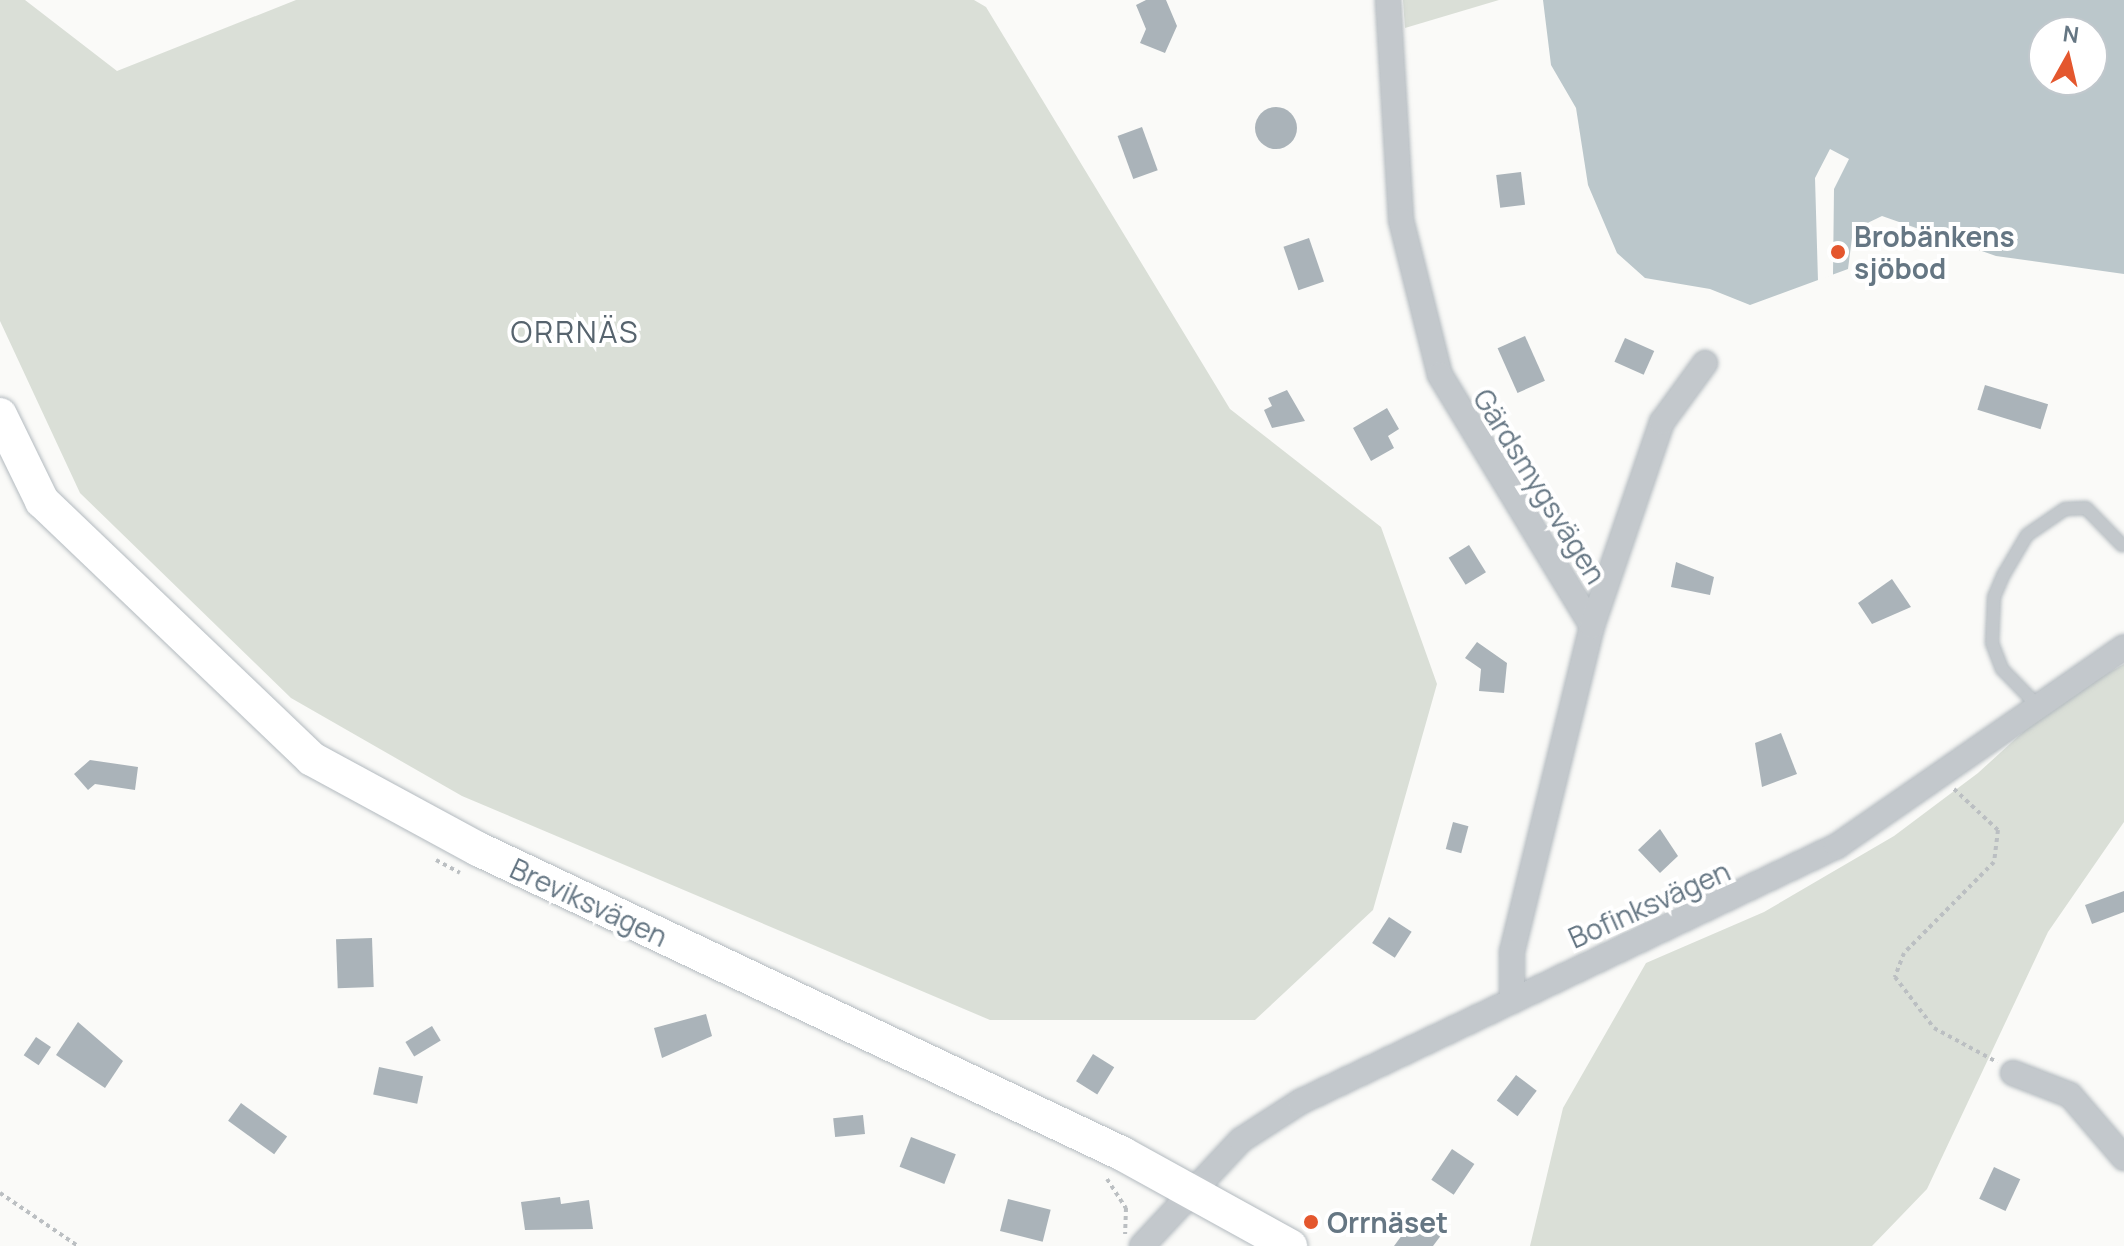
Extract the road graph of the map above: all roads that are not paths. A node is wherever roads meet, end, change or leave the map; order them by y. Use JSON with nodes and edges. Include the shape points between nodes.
{"nodes":[{"id":1,"x":1388,"y":0,"type":"edge"},
{"id":2,"x":1705,"y":363,"type":"dead end"},
{"id":3,"x":0,"y":415,"type":"edge"},
{"id":4,"x":2122,"y":545,"type":"edge"},
{"id":5,"x":1592,"y":626,"type":"junction"},
{"id":6,"x":2124,"y":647,"type":"edge"},
{"id":7,"x":2036,"y":704,"type":"junction"},
{"id":8,"x":1512,"y":998,"type":"junction"},
{"id":9,"x":2013,"y":1073,"type":"road end"},
{"id":10,"x":2124,"y":1158,"type":"edge"},
{"id":11,"x":1187,"y":1194,"type":"junction"},
{"id":12,"x":1142,"y":1246,"type":"edge"},
{"id":13,"x":1290,"y":1246,"type":"edge"}],
"edges":[{"from":1,"to":5,"type":"street","name":"Gärdsmygsvägen","via":[[1401,220],[1440,375]]},
{"from":2,"to":5,"type":"street","via":[[1662,422]]},
{"from":3,"to":11,"type":"main road","name":"Breviksvägen","via":[[42,501],[312,759],[478,849],[1123,1154]]},
{"from":4,"to":7,"type":"lane","via":[[2086,508],[2065,509],[2027,535],[2004,574],[1994,597],[1992,643],[2002,669]]},
{"from":5,"to":8,"type":"street","name":"Gärdsmygsvägen","via":[[1512,952]]},
{"from":6,"to":7,"type":"street","name":"Bofinksvägen"},
{"from":7,"to":8,"type":"street","name":"Bofinksvägen","via":[[1940,777],[1780,877]]},
{"from":8,"to":11,"type":"street","name":"Bofinksvägen","via":[[1300,1102],[1241,1140]]},
{"from":9,"to":10,"type":"street","via":[[2070,1095]]},
{"from":11,"to":12,"type":"street","name":"Bofinksvägen"},
{"from":11,"to":13,"type":"main road","name":"Breviksvägen"}]}
